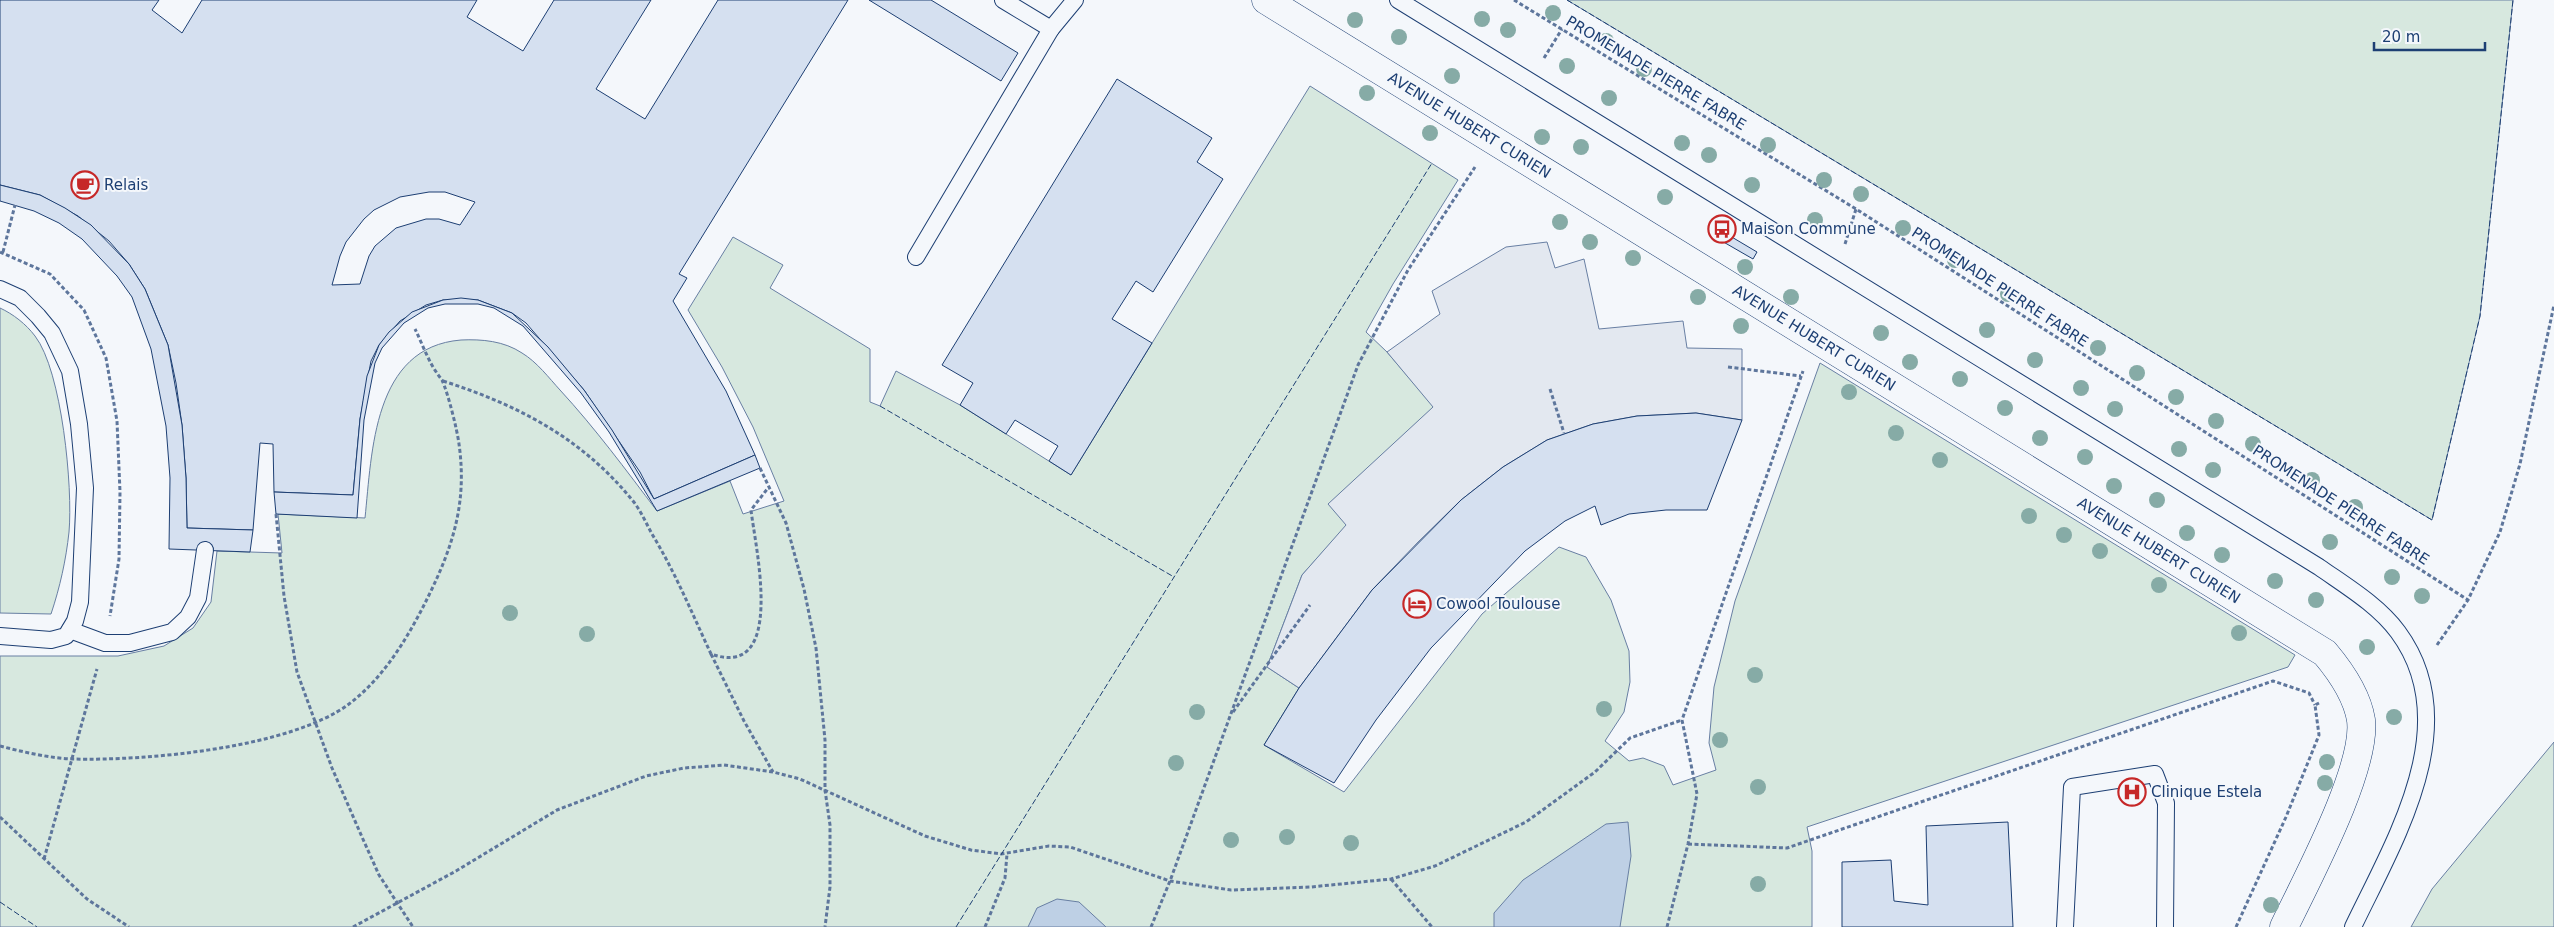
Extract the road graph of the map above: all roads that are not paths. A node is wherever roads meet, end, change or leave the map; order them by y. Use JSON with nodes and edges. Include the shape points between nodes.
{"nodes":[{"id":1,"x":1003,"y":0,"type":"edge"},
{"id":2,"x":1075,"y":0,"type":"edge"},
{"id":3,"x":1266,"y":0,"type":"edge"},
{"id":4,"x":1398,"y":0,"type":"edge"},
{"id":5,"x":1051,"y":29,"type":"junction"},
{"id":6,"x":916,"y":257,"type":"dead end"},
{"id":7,"x":0,"y":289,"type":"edge"},
{"id":8,"x":205,"y":550,"type":"dead end"},
{"id":9,"x":70,"y":630,"type":"junction"},
{"id":10,"x":0,"y":636,"type":"edge"},
{"id":11,"x":2065,"y":927,"type":"edge"},
{"id":12,"x":2165,"y":927,"type":"edge"},
{"id":13,"x":2284,"y":927,"type":"edge"},
{"id":14,"x":2353,"y":927,"type":"edge"}],
"edges":[{"from":1,"to":5,"type":"lane"},
{"from":2,"to":5,"type":"lane"},
{"from":3,"to":13,"type":"street","name":"AVENUE HUBERT CURIEN","via":[[2325,653],[2342,673],[2350,689],[2360,719],[2360,746],[2324,842]]},
{"from":4,"to":14,"type":"lane","via":[[2319,567],[2364,600],[2397,630],[2415,658],[2424,694],[2427,731],[2421,774],[2392,846]]},
{"from":5,"to":6,"type":"lane"},
{"from":7,"to":9,"type":"lane","via":[[20,298],[38,316],[52,333],[70,371],[85,488],[80,602]]},
{"from":8,"to":9,"type":"lane","via":[[198,598],[188,617],[172,632],[130,642],[105,643]]},
{"from":9,"to":10,"type":"lane","via":[[66,636],[51,640]]},
{"from":11,"to":12,"type":"lane","via":[[2072,787],[2155,774],[2166,803]]}]}
